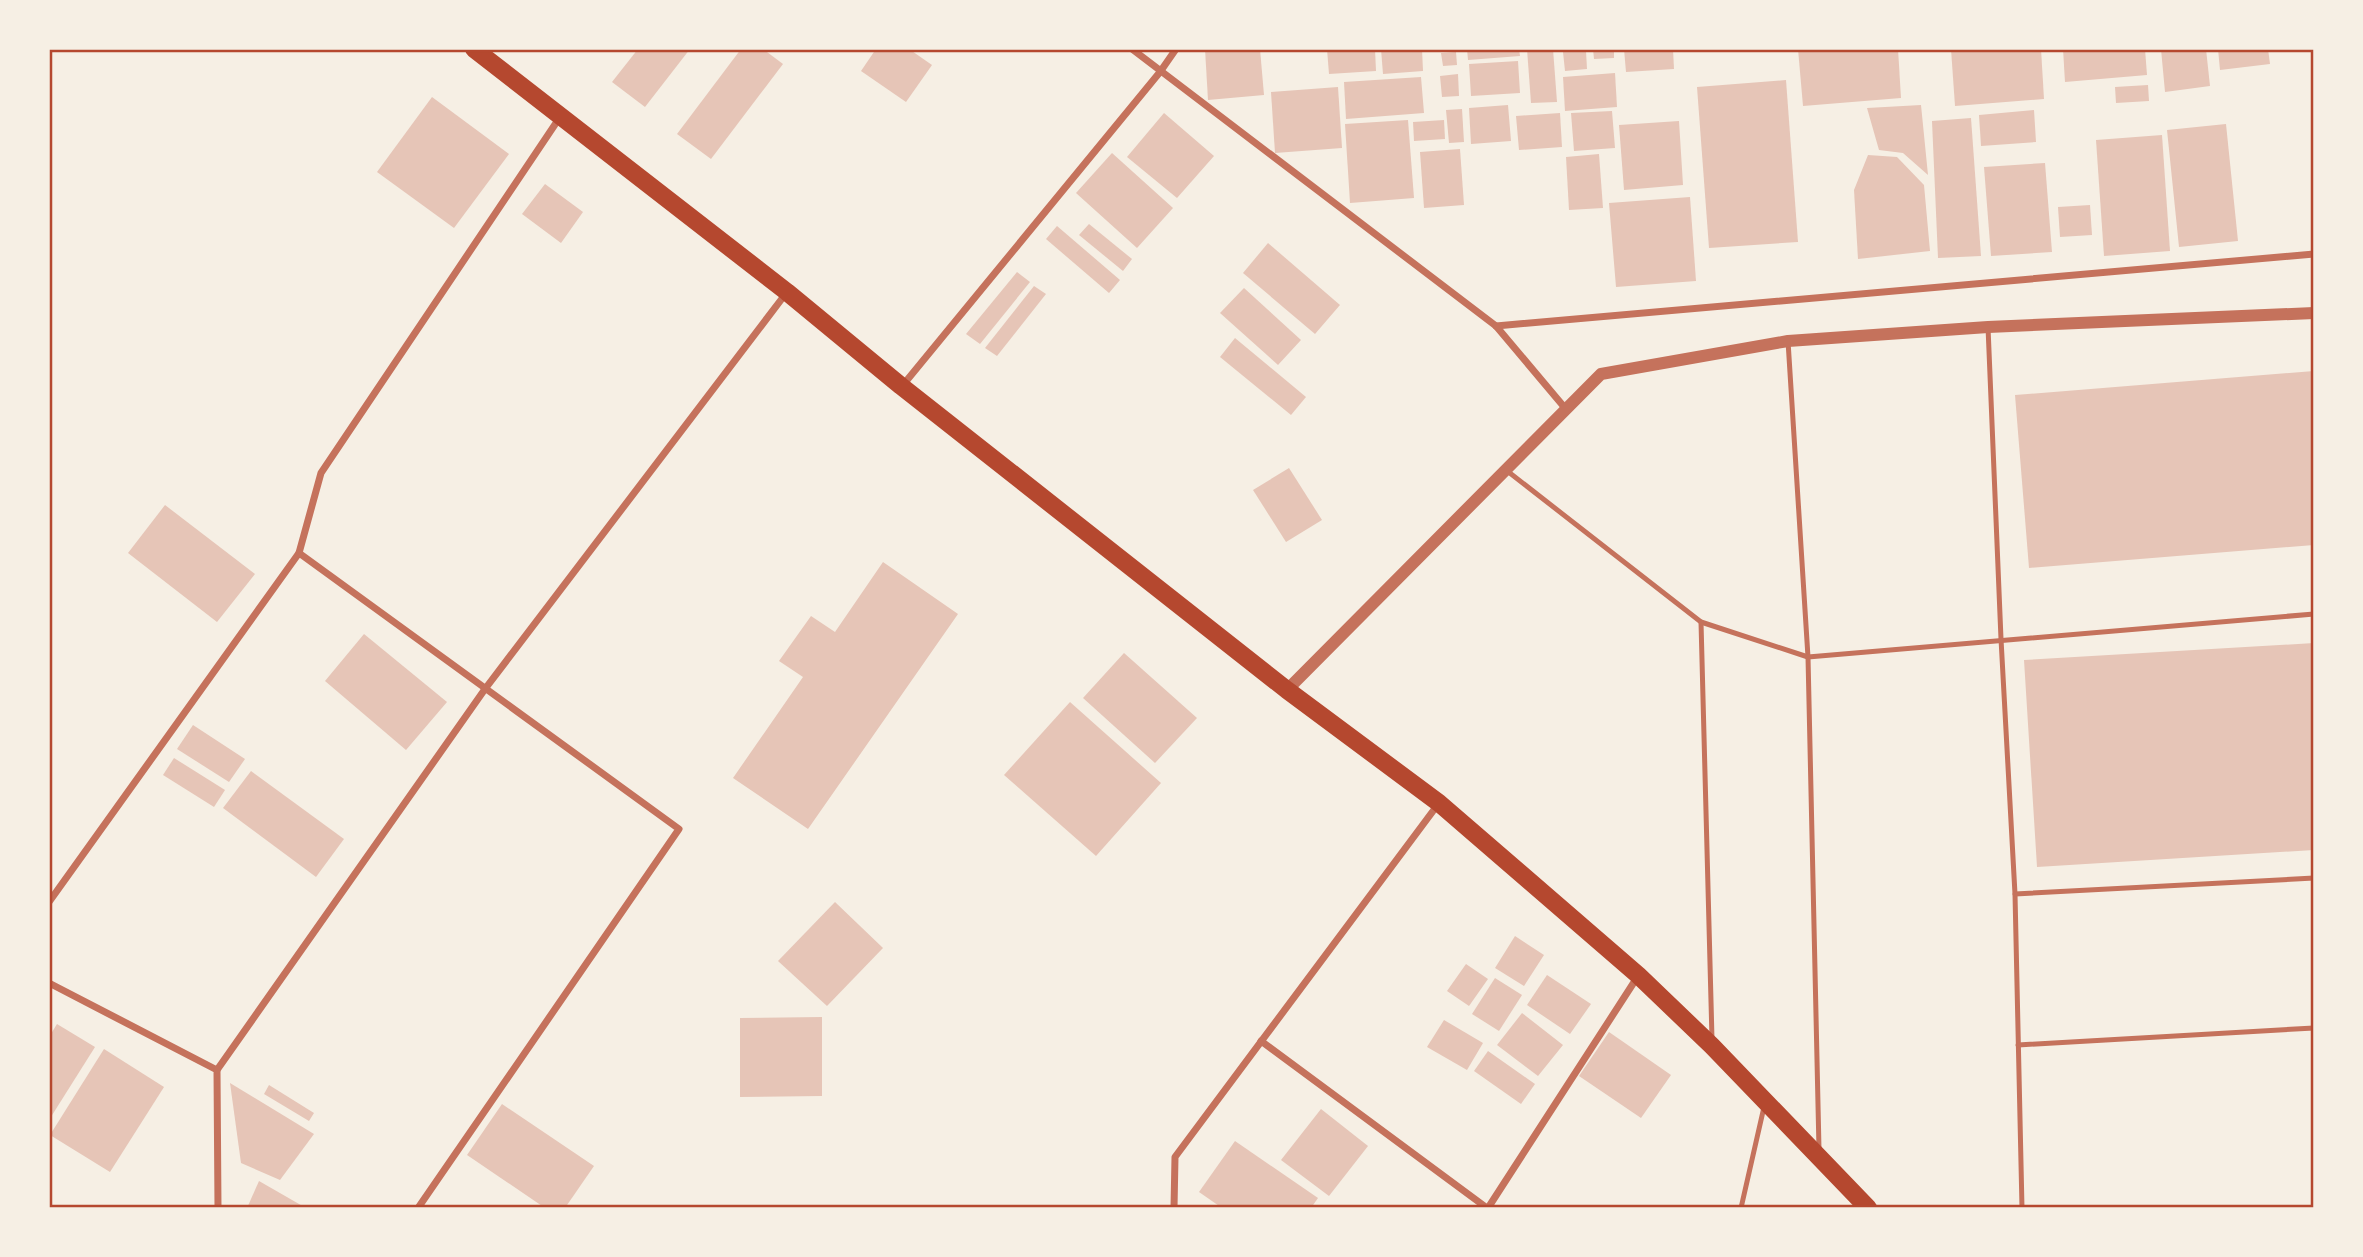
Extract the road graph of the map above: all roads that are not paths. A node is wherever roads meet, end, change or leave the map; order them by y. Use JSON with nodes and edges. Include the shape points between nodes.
{"nodes":[{"id":1,"x":474,"y":49,"type":"edge"},
{"id":2,"x":1132,"y":49,"type":"edge"},
{"id":3,"x":1176,"y":49,"type":"edge"},
{"id":4,"x":1160,"y":72,"type":"junction"},
{"id":5,"x":561,"y":117,"type":"junction"},
{"id":6,"x":2314,"y":254,"type":"edge"},
{"id":7,"x":787,"y":292,"type":"junction"},
{"id":8,"x":2314,"y":313,"type":"edge"},
{"id":9,"x":1496,"y":326,"type":"junction"},
{"id":10,"x":1988,"y":327,"type":"junction"},
{"id":11,"x":1788,"y":341,"type":"junction"},
{"id":12,"x":901,"y":386,"type":"junction"},
{"id":13,"x":1565,"y":408,"type":"junction"},
{"id":14,"x":1506,"y":470,"type":"junction"},
{"id":15,"x":299,"y":553,"type":"junction"},
{"id":16,"x":2314,"y":614,"type":"edge"},
{"id":17,"x":1701,"y":622,"type":"junction"},
{"id":18,"x":2001,"y":639,"type":"junction"},
{"id":19,"x":1808,"y":657,"type":"junction"},
{"id":20,"x":485,"y":689,"type":"junction"},
{"id":21,"x":1287,"y":690,"type":"junction"},
{"id":22,"x":1439,"y":803,"type":"junction"},
{"id":23,"x":2314,"y":878,"type":"edge"},
{"id":24,"x":2015,"y":894,"type":"junction"},
{"id":25,"x":49,"y":902,"type":"edge"},
{"id":26,"x":1638,"y":975,"type":"junction"},
{"id":27,"x":49,"y":983,"type":"edge"},
{"id":28,"x":2314,"y":1028,"type":"edge"},
{"id":29,"x":1261,"y":1041,"type":"junction"},
{"id":30,"x":2018,"y":1045,"type":"junction"},
{"id":31,"x":1713,"y":1046,"type":"junction"},
{"id":32,"x":217,"y":1070,"type":"junction"},
{"id":33,"x":1765,"y":1100,"type":"junction"},
{"id":34,"x":1819,"y":1155,"type":"junction"},
{"id":35,"x":218,"y":1208,"type":"edge"},
{"id":36,"x":418,"y":1208,"type":"edge"},
{"id":37,"x":1174,"y":1208,"type":"edge"},
{"id":38,"x":1488,"y":1208,"type":"edge"},
{"id":39,"x":1741,"y":1208,"type":"edge"},
{"id":40,"x":1868,"y":1208,"type":"edge"},
{"id":41,"x":2022,"y":1208,"type":"edge"}],
"edges":[{"from":1,"to":5,"type":"main road"},
{"from":2,"to":4,"type":"street"},
{"from":3,"to":4,"type":"street"},
{"from":4,"to":9,"type":"street"},
{"from":4,"to":12,"type":"street"},
{"from":5,"to":7,"type":"main road"},
{"from":5,"to":15,"type":"street","via":[[321,473]]},
{"from":6,"to":9,"type":"street"},
{"from":7,"to":12,"type":"main road"},
{"from":7,"to":20,"type":"street"},
{"from":8,"to":10,"type":"street"},
{"from":9,"to":13,"type":"street"},
{"from":10,"to":11,"type":"street"},
{"from":10,"to":18,"type":"lane"},
{"from":11,"to":13,"type":"street","via":[[1601,374]]},
{"from":11,"to":19,"type":"lane"},
{"from":12,"to":21,"type":"main road"},
{"from":13,"to":14,"type":"street"},
{"from":14,"to":17,"type":"lane"},
{"from":14,"to":21,"type":"street"},
{"from":15,"to":20,"type":"street"},
{"from":15,"to":25,"type":"street"},
{"from":16,"to":18,"type":"lane"},
{"from":17,"to":19,"type":"lane"},
{"from":17,"to":31,"type":"lane"},
{"from":18,"to":19,"type":"lane"},
{"from":18,"to":24,"type":"lane"},
{"from":19,"to":34,"type":"lane"},
{"from":20,"to":32,"type":"street"},
{"from":20,"to":36,"type":"street","via":[[679,829]]},
{"from":21,"to":22,"type":"main road"},
{"from":22,"to":26,"type":"main road"},
{"from":22,"to":29,"type":"street"},
{"from":23,"to":24,"type":"lane"},
{"from":24,"to":30,"type":"lane"},
{"from":26,"to":31,"type":"main road"},
{"from":26,"to":38,"type":"street"},
{"from":27,"to":32,"type":"street"},
{"from":28,"to":30,"type":"lane"},
{"from":29,"to":37,"type":"street","via":[[1175,1157]]},
{"from":29,"to":38,"type":"street"},
{"from":30,"to":41,"type":"lane"},
{"from":31,"to":33,"type":"main road"},
{"from":32,"to":35,"type":"street"},
{"from":33,"to":34,"type":"main road"},
{"from":33,"to":39,"type":"lane"},
{"from":34,"to":40,"type":"main road"}]}
